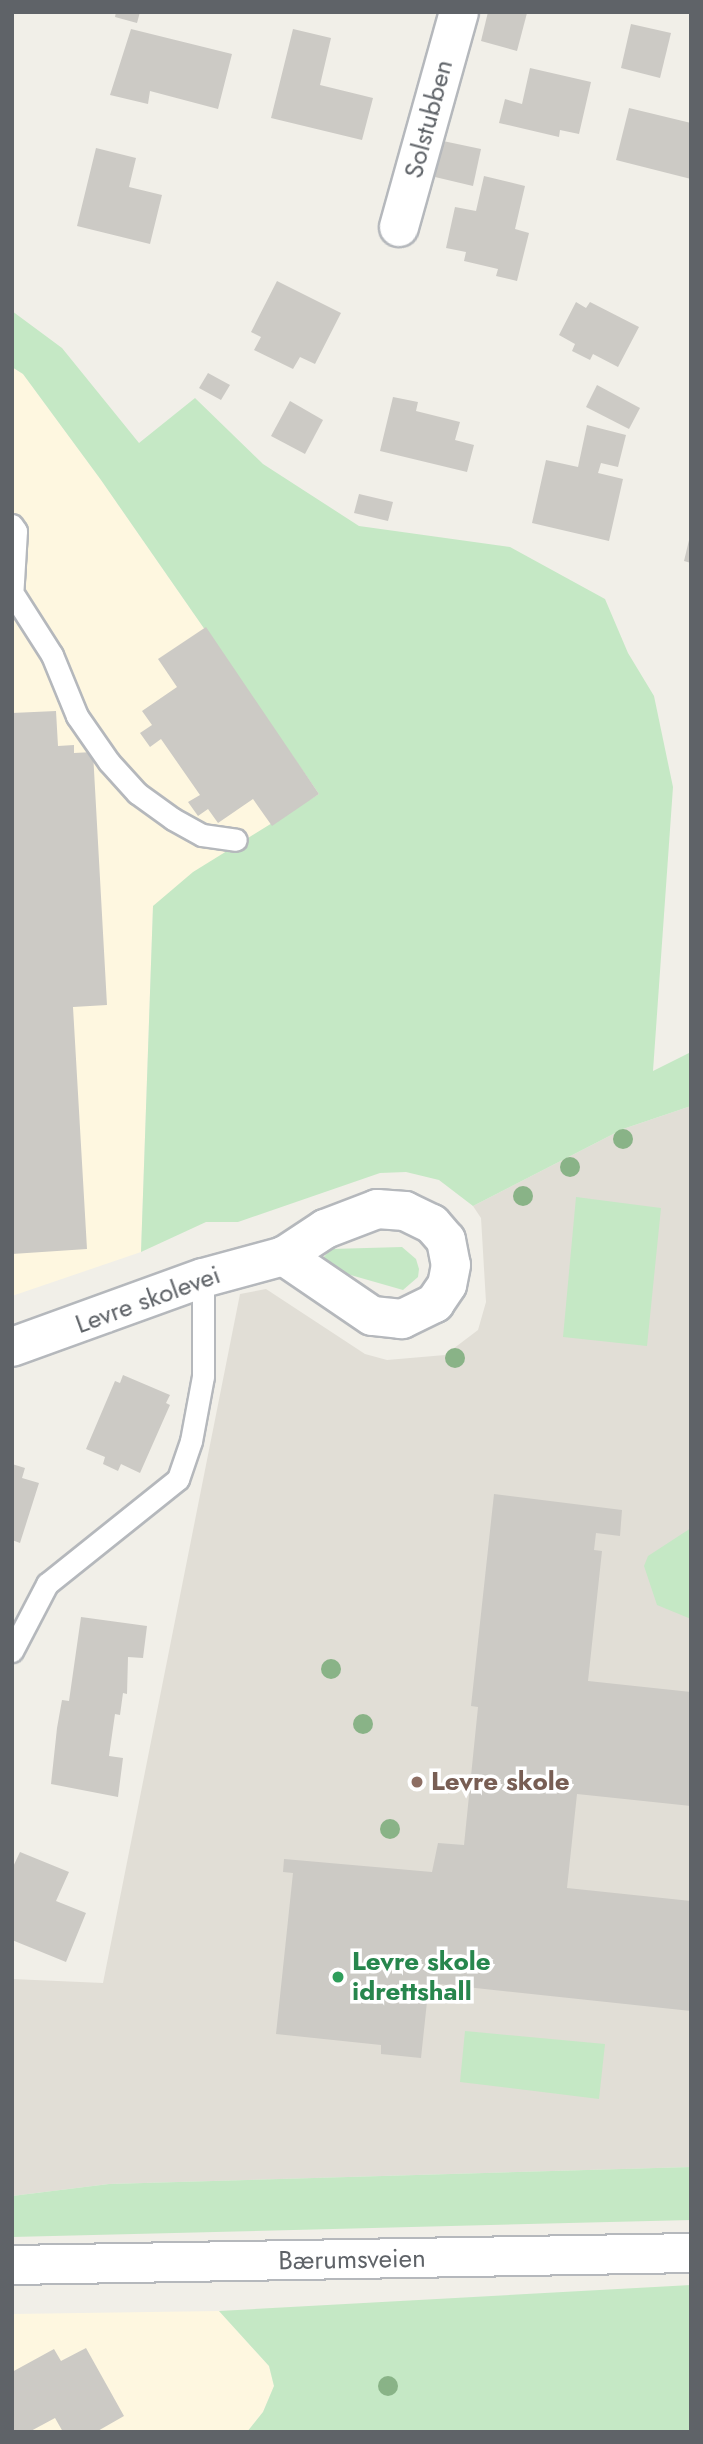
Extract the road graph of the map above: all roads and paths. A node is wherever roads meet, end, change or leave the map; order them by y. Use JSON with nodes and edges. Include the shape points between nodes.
{"nodes":[{"id":1,"x":459,"y":12,"type":"edge"},
{"id":2,"x":399,"y":227,"type":"dead end"},
{"id":3,"x":12,"y":525,"type":"edge"},
{"id":4,"x":14,"y":598,"type":"edge"},
{"id":5,"x":236,"y":840,"type":"dead end"},
{"id":6,"x":284,"y":1256,"type":"dead end"},
{"id":7,"x":203,"y":1278,"type":"junction"},
{"id":8,"x":12,"y":1347,"type":"edge"},
{"id":9,"x":12,"y":1651,"type":"edge"},
{"id":10,"x":691,"y":2253,"type":"edge"},
{"id":11,"x":12,"y":2265,"type":"edge"}],
"edges":[{"from":1,"to":2,"type":"main road","name":"Solstubben"},
{"from":3,"to":4,"type":"lane"},
{"from":4,"to":5,"type":"lane","via":[[52,655],[77,716],[137,793],[202,835]]},
{"from":6,"to":7,"type":"main road","name":"Levre skolevei"},
{"from":7,"to":8,"type":"main road","name":"Levre skolevei"},
{"from":7,"to":9,"type":"lane","via":[[203,1376],[191,1441],[178,1479],[47,1584]]},
{"from":10,"to":11,"type":"main road","name":"Bærumsveien"}]}
